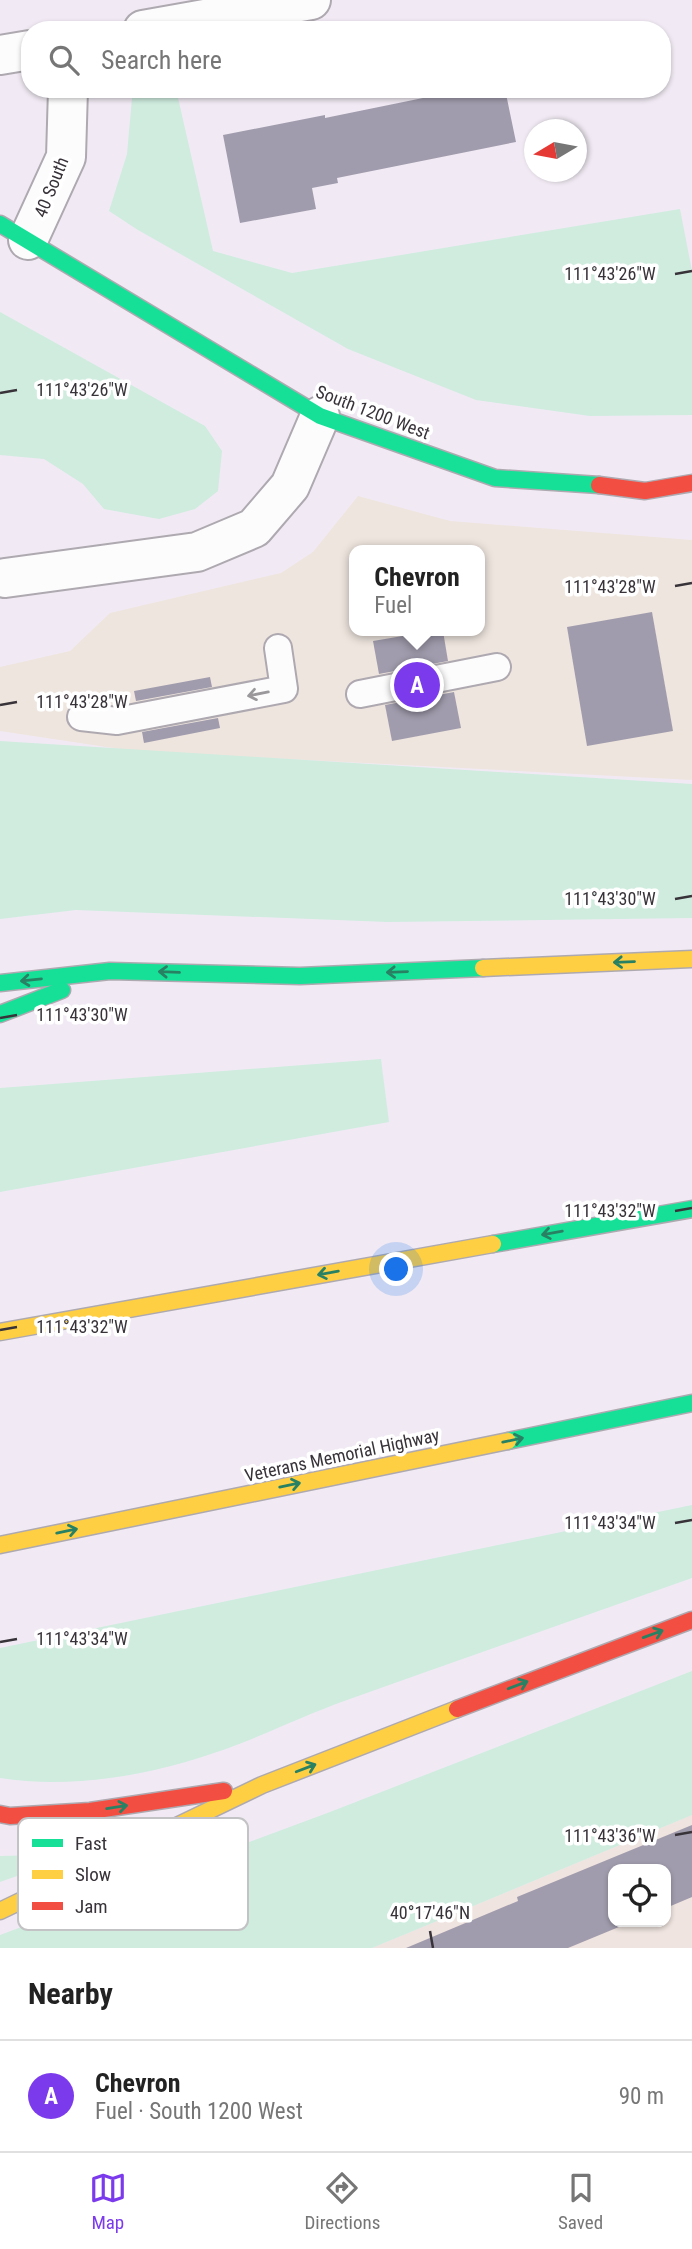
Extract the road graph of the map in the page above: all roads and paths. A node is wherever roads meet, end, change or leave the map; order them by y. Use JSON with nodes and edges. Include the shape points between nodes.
{"nodes":[{"id":1,"x":311,"y":0,"type":"edge"},
{"id":2,"x":193,"y":21,"type":"edge"},
{"id":3,"x":21,"y":52,"type":"edge"},
{"id":4,"x":0,"y":55,"type":"edge"},
{"id":5,"x":68,"y":98,"type":"edge"},
{"id":6,"x":14,"y":232,"type":"edge"},
{"id":7,"x":320,"y":416,"type":"junction"},
{"id":8,"x":692,"y":483,"type":"edge"},
{"id":9,"x":5,"y":578,"type":"dead end"},
{"id":10,"x":278,"y":648,"type":"dead end"},
{"id":11,"x":497,"y":667,"type":"dead end"},
{"id":12,"x":360,"y":694,"type":"dead end"},
{"id":13,"x":81,"y":717,"type":"dead end"},
{"id":14,"x":692,"y":959,"type":"edge"},
{"id":15,"x":110,"y":971,"type":"junction"},
{"id":16,"x":0,"y":983,"type":"edge"},
{"id":17,"x":0,"y":1014,"type":"edge"},
{"id":18,"x":692,"y":1209,"type":"edge"},
{"id":19,"x":0,"y":1332,"type":"edge"},
{"id":20,"x":692,"y":1403,"type":"edge"},
{"id":21,"x":0,"y":1545,"type":"edge"},
{"id":22,"x":692,"y":1620,"type":"edge"},
{"id":23,"x":262,"y":1785,"type":"junction"},
{"id":24,"x":0,"y":1814,"type":"edge"},
{"id":25,"x":193,"y":1818,"type":"edge"},
{"id":26,"x":18,"y":1902,"type":"edge"},
{"id":27,"x":0,"y":1911,"type":"edge"}],
"edges":[{"from":1,"to":2,"type":"street"},
{"from":3,"to":4,"type":"street"},
{"from":5,"to":6,"type":"street","name":"40 South","via":[[66,157]]},
{"from":6,"to":7,"type":"main road","name":"South 1200 West"},
{"from":7,"to":8,"type":"main road","name":"South 1200 West","via":[[495,478],[645,491]]},
{"from":7,"to":9,"type":"street","via":[[290,486],[254,528],[197,552]]},
{"from":10,"to":13,"type":"lane","one_way":true,"via":[[284,689],[117,721]]},
{"from":11,"to":12,"type":"lane"},
{"from":14,"to":15,"type":"main road","one_way":true,"via":[[300,976]]},
{"from":15,"to":16,"type":"main road","one_way":true},
{"from":15,"to":17,"type":"main road"},
{"from":18,"to":19,"type":"main road","one_way":true},
{"from":21,"to":20,"type":"main road","name":"Veterans Memorial Highway","one_way":true},
{"from":23,"to":22,"type":"main road","one_way":true},
{"from":24,"to":23,"type":"main road","one_way":true,"via":[[90,1811]]},
{"from":23,"to":25,"type":"main road"},
{"from":26,"to":27,"type":"main road"}]}
